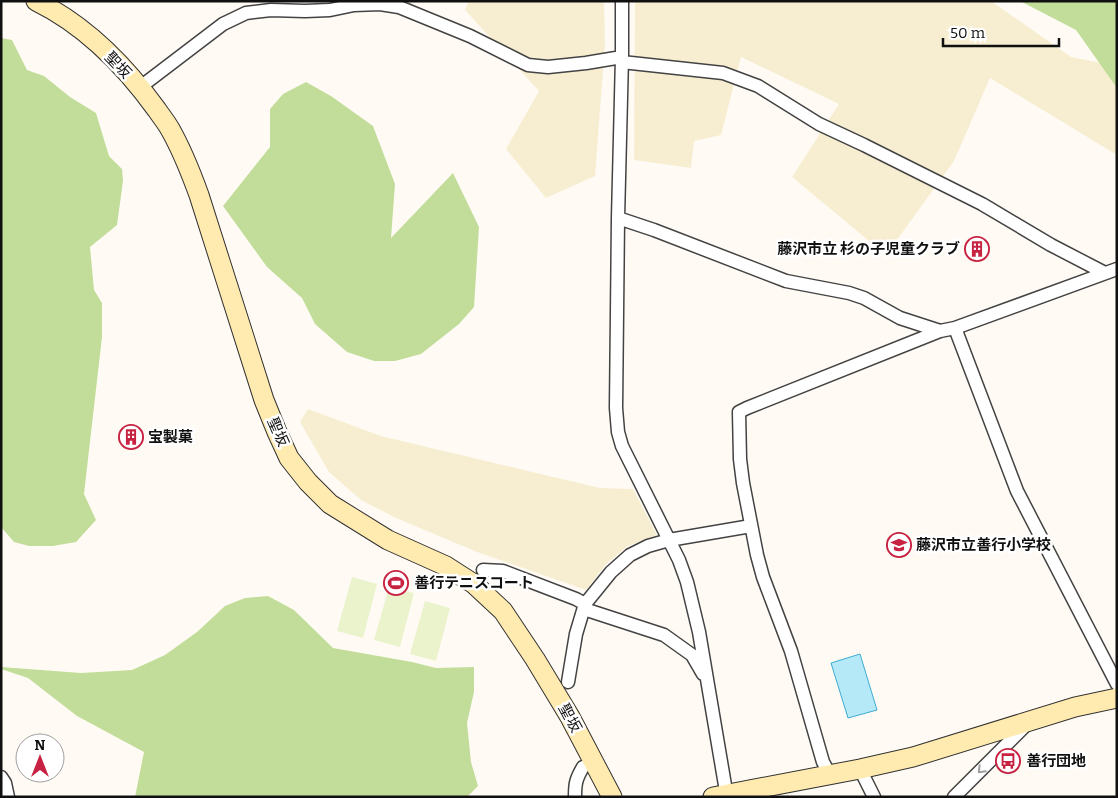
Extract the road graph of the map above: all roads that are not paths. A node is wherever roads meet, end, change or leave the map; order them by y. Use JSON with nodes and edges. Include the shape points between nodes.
{"nodes":[{"id":1,"x":36,"y":1,"type":"edge"},
{"id":2,"x":622,"y":1,"type":"edge"},
{"id":3,"x":622,"y":59,"type":"junction"},
{"id":4,"x":139,"y":88,"type":"junction"},
{"id":5,"x":618,"y":218,"type":"junction"},
{"id":6,"x":1111,"y":271,"type":"edge"},
{"id":7,"x":955,"y":328,"type":"junction"},
{"id":8,"x":940,"y":331,"type":"junction"},
{"id":9,"x":752,"y":526,"type":"junction"},
{"id":10,"x":669,"y":540,"type":"junction"},
{"id":11,"x":483,"y":570,"type":"dead end"},
{"id":12,"x":584,"y":607,"type":"junction"},
{"id":13,"x":707,"y":680,"type":"junction"},
{"id":14,"x":568,"y":682,"type":"dead end"},
{"id":15,"x":1117,"y":684,"type":"edge"},
{"id":16,"x":1117,"y":698,"type":"edge"},
{"id":17,"x":1030,"y":721,"type":"junction"},
{"id":18,"x":583,"y":767,"type":"dead end"},
{"id":19,"x":860,"y":769,"type":"junction"},
{"id":20,"x":830,"y":775,"type":"junction"},
{"id":21,"x":1,"y":777,"type":"edge"},
{"id":22,"x":723,"y":796,"type":"edge"},
{"id":23,"x":8,"y":797,"type":"edge"},
{"id":24,"x":575,"y":797,"type":"edge"},
{"id":25,"x":612,"y":797,"type":"edge"},
{"id":26,"x":874,"y":797,"type":"edge"},
{"id":27,"x":954,"y":797,"type":"edge"}],
"edges":[{"from":1,"to":4,"type":"street","name":"聖坂","via":[[99,45]]},
{"from":2,"to":3,"type":"street"},
{"from":3,"to":4,"type":"street","via":[[548,67],[528,65],[470,36],[399,8],[380,4],[354,5],[330,10],[246,13],[223,24]]},
{"from":3,"to":5,"type":"street"},
{"from":3,"to":6,"type":"street","via":[[723,74],[758,86],[819,124],[982,204],[1051,245]]},
{"from":4,"to":25,"type":"street","name":"聖坂","via":[[169,128],[186,162],[264,400],[289,458],[330,504],[388,540],[446,566],[474,584],[503,611],[565,708]]},
{"from":5,"to":8,"type":"street","via":[[786,281],[864,298],[900,318]]},
{"from":5,"to":10,"type":"street","via":[[618,432]]},
{"from":6,"to":7,"type":"street"},
{"from":7,"to":8,"type":"street"},
{"from":7,"to":15,"type":"street","via":[[1017,491]]},
{"from":8,"to":9,"type":"street","via":[[739,412],[740,459]]},
{"from":9,"to":10,"type":"street"},
{"from":9,"to":20,"type":"street","via":[[756,555],[791,651],[823,762]]},
{"from":10,"to":12,"type":"street","via":[[630,555],[611,572]]},
{"from":10,"to":13,"type":"street","via":[[689,590]]},
{"from":11,"to":12,"type":"street","via":[[503,571],[576,598]]},
{"from":12,"to":13,"type":"street","via":[[664,635],[692,655]]},
{"from":12,"to":14,"type":"street"},
{"from":13,"to":22,"type":"street"},
{"from":16,"to":17,"type":"street"},
{"from":17,"to":19,"type":"street","via":[[921,755]]},
{"from":17,"to":27,"type":"street","one_way":true},
{"from":18,"to":24,"type":"street","via":[[576,778]]},
{"from":19,"to":20,"type":"street"},
{"from":19,"to":26,"type":"street"},
{"from":20,"to":22,"type":"street"},
{"from":21,"to":23,"type":"street"}]}
